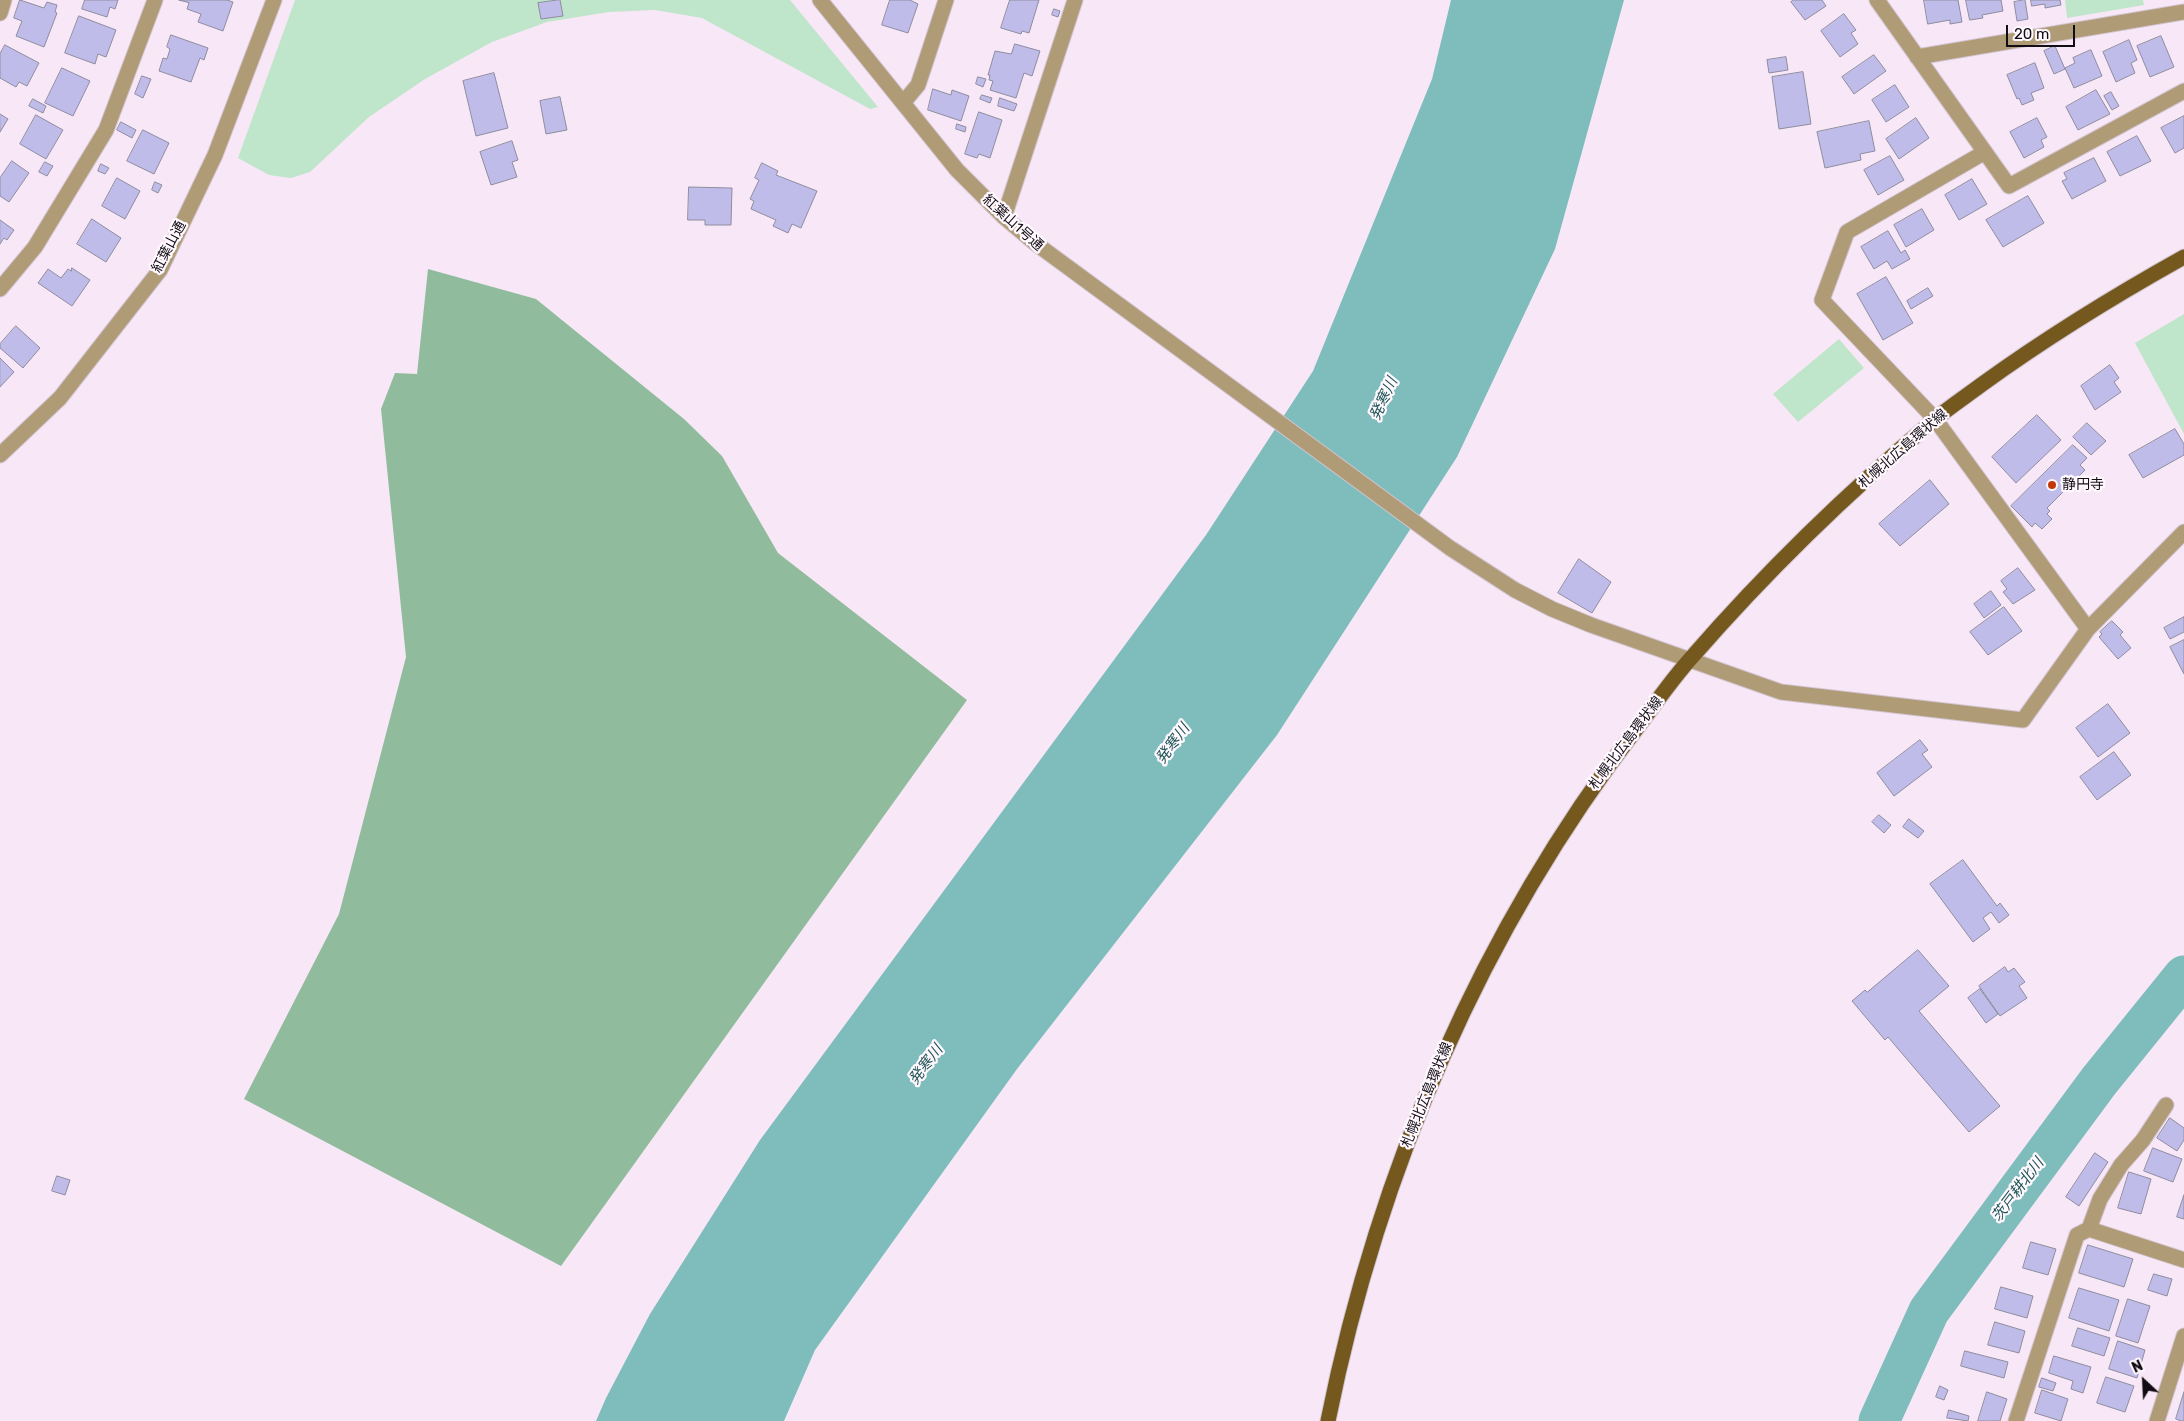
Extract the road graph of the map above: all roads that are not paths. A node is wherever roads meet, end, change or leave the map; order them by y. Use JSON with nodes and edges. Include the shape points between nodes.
{"nodes":[{"id":1,"x":4,"y":0,"type":"edge"},
{"id":2,"x":155,"y":0,"type":"edge"},
{"id":3,"x":274,"y":0,"type":"edge"},
{"id":4,"x":820,"y":0,"type":"edge"},
{"id":5,"x":946,"y":0,"type":"edge"},
{"id":6,"x":1075,"y":0,"type":"edge"},
{"id":7,"x":1877,"y":0,"type":"edge"},
{"id":8,"x":2184,"y":12,"type":"edge"},
{"id":9,"x":0,"y":13,"type":"edge"},
{"id":10,"x":1917,"y":57,"type":"junction"},
{"id":11,"x":2184,"y":91,"type":"edge"},
{"id":12,"x":903,"y":103,"type":"junction"},
{"id":13,"x":1984,"y":152,"type":"junction"},
{"id":14,"x":1004,"y":217,"type":"junction"},
{"id":15,"x":2184,"y":257,"type":"edge"},
{"id":16,"x":0,"y":288,"type":"edge"},
{"id":17,"x":1935,"y":419,"type":"junction"},
{"id":18,"x":0,"y":455,"type":"edge"},
{"id":19,"x":2183,"y":535,"type":"edge"},
{"id":20,"x":2088,"y":629,"type":"junction"},
{"id":21,"x":1690,"y":659,"type":"junction"},
{"id":22,"x":2166,"y":1105,"type":"dead end"},
{"id":23,"x":2089,"y":1229,"type":"junction"},
{"id":24,"x":2184,"y":1260,"type":"edge"},
{"id":25,"x":2184,"y":1336,"type":"edge"},
{"id":26,"x":1328,"y":1421,"type":"edge"},
{"id":27,"x":2016,"y":1421,"type":"edge"},
{"id":28,"x":2157,"y":1421,"type":"edge"}],
"edges":[{"from":1,"to":9,"type":"street"},
{"from":2,"to":16,"type":"street","via":[[106,130],[35,247]]},
{"from":3,"to":18,"type":"street","name":"紅葉山通","via":[[216,155],[160,270],[60,398]]},
{"from":4,"to":12,"type":"street","name":"紅葉山1号通"},
{"from":5,"to":12,"type":"street","via":[[918,84]]},
{"from":6,"to":14,"type":"street"},
{"from":7,"to":10,"type":"street"},
{"from":8,"to":10,"type":"street"},
{"from":10,"to":13,"type":"street"},
{"from":11,"to":13,"type":"street","via":[[2008,186]]},
{"from":12,"to":14,"type":"street","name":"紅葉山1号通","via":[[957,170]]},
{"from":13,"to":17,"type":"street","via":[[1847,232],[1822,300]]},
{"from":14,"to":21,"type":"street","name":"紅葉山1号通","via":[[1070,270],[1450,548],[1515,590],[1552,609]]},
{"from":15,"to":17,"type":"main road","name":"札幌北広島環状線","via":[[2110,298],[2032,348]]},
{"from":17,"to":20,"type":"street"},
{"from":17,"to":21,"type":"main road","name":"札幌北広島環状線","via":[[1767,575]]},
{"from":19,"to":20,"type":"street"},
{"from":20,"to":21,"type":"street","name":"紅葉山1号通","via":[[2023,720],[1781,692]]},
{"from":21,"to":26,"type":"main road","name":"札幌北広島環状線","via":[[1604,770],[1548,856],[1452,1033],[1381,1214],[1353,1311]]},
{"from":22,"to":23,"type":"street","via":[[2143,1140],[2120,1164],[2100,1199]]},
{"from":23,"to":24,"type":"street"},
{"from":23,"to":27,"type":"street","via":[[2077,1235]]},
{"from":25,"to":28,"type":"street"}]}
